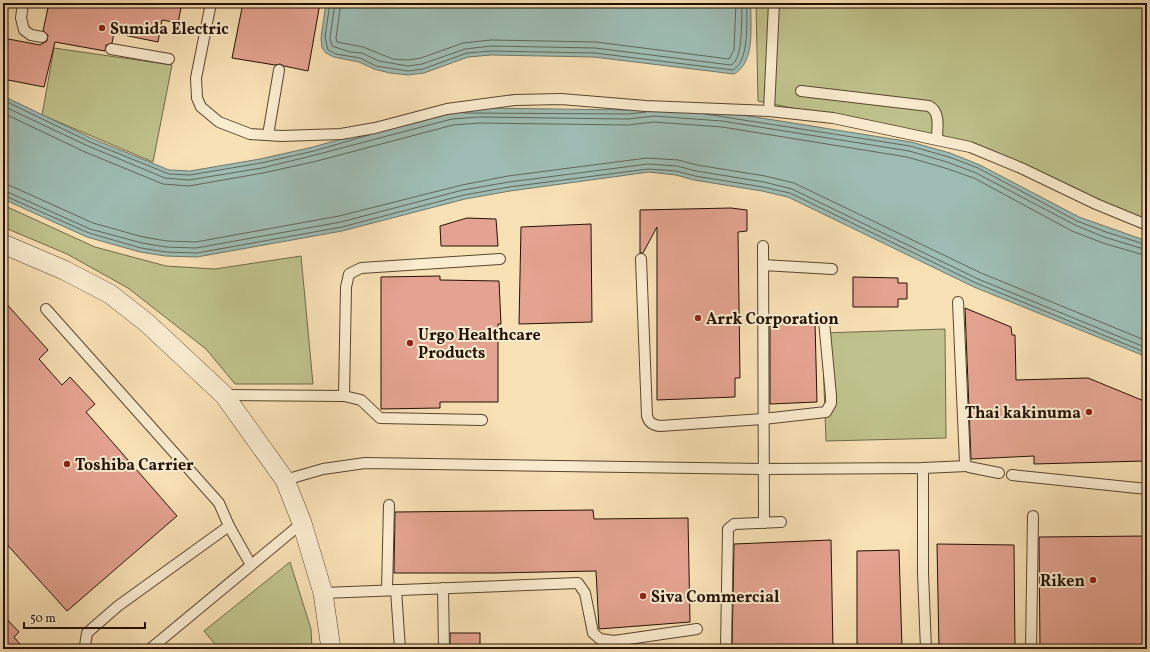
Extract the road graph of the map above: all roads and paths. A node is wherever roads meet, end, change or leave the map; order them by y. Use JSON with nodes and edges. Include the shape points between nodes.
{"nodes":[{"id":1,"x":23,"y":3,"type":"edge"},
{"id":2,"x":211,"y":3,"type":"edge"},
{"id":3,"x":774,"y":3,"type":"edge"},
{"id":4,"x":42,"y":37,"type":"dead end"},
{"id":5,"x":111,"y":49,"type":"dead end"},
{"id":6,"x":169,"y":59,"type":"dead end"},
{"id":7,"x":279,"y":70,"type":"dead end"},
{"id":8,"x":800,"y":91,"type":"dead end"},
{"id":9,"x":769,"y":110,"type":"junction"},
{"id":10,"x":268,"y":135,"type":"junction"},
{"id":11,"x":937,"y":140,"type":"junction"},
{"id":12,"x":1147,"y":225,"type":"edge"},
{"id":13,"x":3,"y":244,"type":"edge"},
{"id":14,"x":763,"y":246,"type":"dead end"},
{"id":15,"x":500,"y":259,"type":"dead end"},
{"id":16,"x":641,"y":259,"type":"dead end"},
{"id":17,"x":763,"y":265,"type":"junction"},
{"id":18,"x":832,"y":269,"type":"dead end"},
{"id":19,"x":958,"y":302,"type":"dead end"},
{"id":20,"x":46,"y":309,"type":"dead end"},
{"id":21,"x":824,"y":321,"type":"dead end"},
{"id":22,"x":224,"y":395,"type":"junction"},
{"id":23,"x":344,"y":396,"type":"junction"},
{"id":24,"x":763,"y":419,"type":"junction"},
{"id":25,"x":482,"y":420,"type":"dead end"},
{"id":26,"x":967,"y":466,"type":"junction"},
{"id":27,"x":923,"y":468,"type":"junction"},
{"id":28,"x":764,"y":469,"type":"junction"},
{"id":29,"x":999,"y":473,"type":"dead end"},
{"id":30,"x":1012,"y":475,"type":"dead end"},
{"id":31,"x":285,"y":480,"type":"junction"},
{"id":32,"x":1147,"y":489,"type":"edge"},
{"id":33,"x":389,"y":505,"type":"dead end"},
{"id":34,"x":1033,"y":516,"type":"dead end"},
{"id":35,"x":781,"y":522,"type":"dead end"},
{"id":36,"x":302,"y":523,"type":"junction"},
{"id":37,"x":764,"y":523,"type":"junction"},
{"id":38,"x":229,"y":526,"type":"junction"},
{"id":39,"x":251,"y":565,"type":"junction"},
{"id":40,"x":443,"y":588,"type":"junction"},
{"id":41,"x":391,"y":590,"type":"junction"},
{"id":42,"x":323,"y":593,"type":"junction"},
{"id":43,"x":697,"y":629,"type":"dead end"},
{"id":44,"x":88,"y":649,"type":"edge"},
{"id":45,"x":150,"y":649,"type":"edge"},
{"id":46,"x":331,"y":649,"type":"edge"},
{"id":47,"x":400,"y":649,"type":"edge"},
{"id":48,"x":444,"y":649,"type":"edge"},
{"id":49,"x":726,"y":649,"type":"edge"},
{"id":50,"x":926,"y":649,"type":"edge"},
{"id":51,"x":1031,"y":649,"type":"edge"}],
"edges":[{"from":1,"to":4,"type":"lane","via":[[21,18],[24,30],[31,35]]},
{"from":2,"to":10,"type":"lane","via":[[196,78],[197,98],[201,107],[219,122],[250,134]]},
{"from":3,"to":9,"type":"lane"},
{"from":5,"to":6,"type":"lane"},
{"from":7,"to":10,"type":"lane"},
{"from":8,"to":11,"type":"lane","via":[[929,106],[934,109],[937,116]]},
{"from":9,"to":10,"type":"lane","via":[[646,106],[561,99],[515,100],[447,109],[341,134]]},
{"from":9,"to":11,"type":"lane","via":[[832,118]]},
{"from":11,"to":12,"type":"lane","via":[[991,154],[1096,204]]},
{"from":13,"to":22,"type":"street","via":[[64,270],[110,294],[147,323]]},
{"from":14,"to":17,"type":"lane"},
{"from":15,"to":23,"type":"lane","via":[[361,268],[349,274],[346,286]]},
{"from":16,"to":24,"type":"lane","via":[[648,422],[660,426]]},
{"from":17,"to":18,"type":"lane"},
{"from":17,"to":24,"type":"lane"},
{"from":19,"to":26,"type":"lane"},
{"from":20,"to":38,"type":"lane","via":[[219,503]]},
{"from":21,"to":24,"type":"lane","via":[[831,396],[829,408],[826,412]]},
{"from":22,"to":23,"type":"lane"},
{"from":22,"to":31,"type":"street"},
{"from":23,"to":25,"type":"lane","via":[[361,400],[380,418]]},
{"from":24,"to":28,"type":"lane"},
{"from":26,"to":27,"type":"lane"},
{"from":26,"to":29,"type":"lane"},
{"from":27,"to":28,"type":"lane"},
{"from":27,"to":50,"type":"lane"},
{"from":28,"to":31,"type":"lane","via":[[365,463],[324,469]]},
{"from":28,"to":37,"type":"lane"},
{"from":30,"to":32,"type":"lane"},
{"from":31,"to":36,"type":"street"},
{"from":33,"to":41,"type":"lane"},
{"from":34,"to":51,"type":"lane"},
{"from":35,"to":37,"type":"lane"},
{"from":36,"to":39,"type":"lane"},
{"from":36,"to":42,"type":"street"},
{"from":37,"to":49,"type":"lane","via":[[734,524],[728,529]]},
{"from":38,"to":39,"type":"lane"},
{"from":38,"to":44,"type":"lane","via":[[118,606],[87,633],[85,646]]},
{"from":39,"to":45,"type":"lane"},
{"from":40,"to":41,"type":"lane"},
{"from":40,"to":43,"type":"lane","via":[[578,583],[585,593],[593,633],[600,639],[614,641]]},
{"from":40,"to":48,"type":"lane"},
{"from":41,"to":42,"type":"lane"},
{"from":41,"to":47,"type":"lane"},
{"from":42,"to":46,"type":"street"}]}
